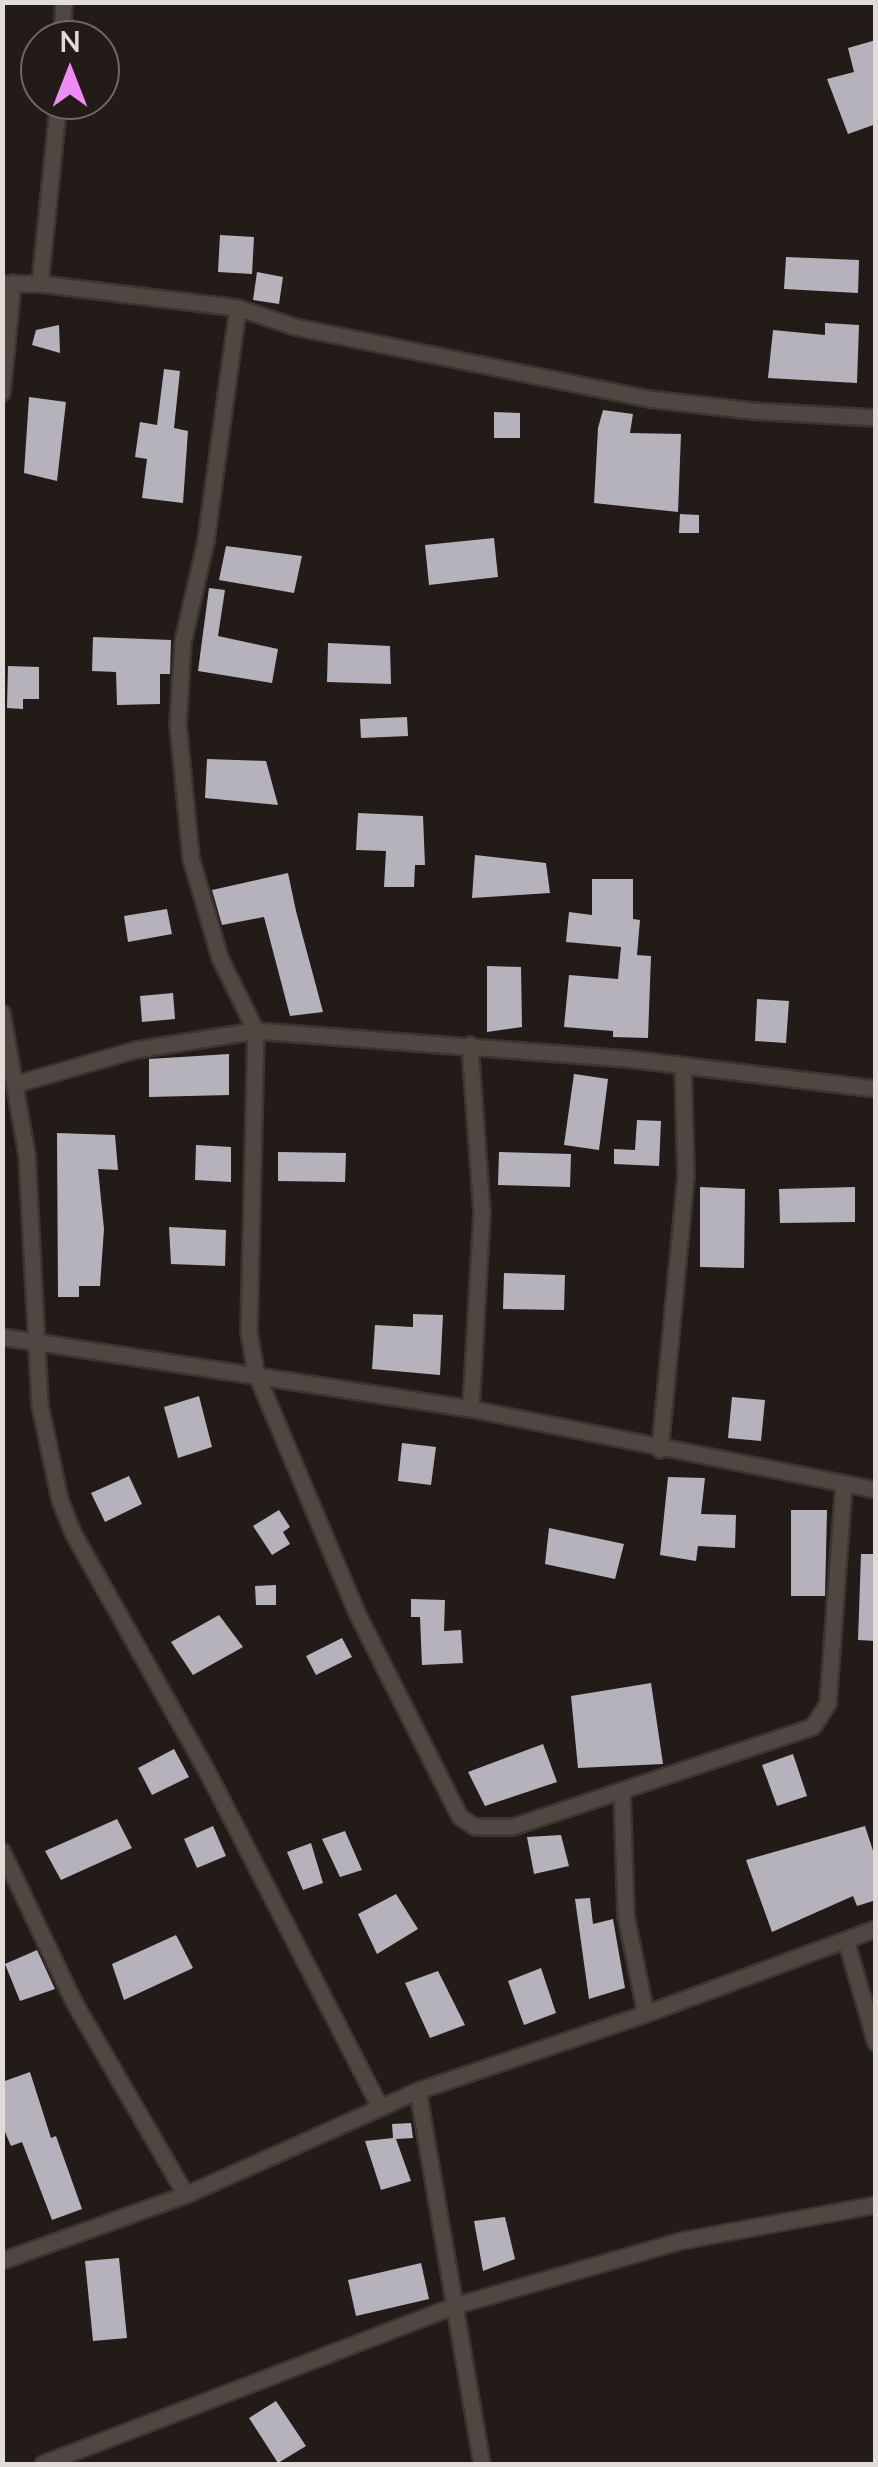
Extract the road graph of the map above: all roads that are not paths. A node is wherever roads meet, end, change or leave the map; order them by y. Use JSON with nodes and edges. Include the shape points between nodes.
{"nodes":[{"id":1,"x":57,"y":120,"type":"edge"},
{"id":2,"x":8,"y":284,"type":"edge"},
{"id":3,"x":40,"y":284,"type":"junction"},
{"id":4,"x":238,"y":308,"type":"junction"},
{"id":5,"x":2,"y":393,"type":"edge"},
{"id":6,"x":876,"y":418,"type":"edge"},
{"id":7,"x":2,"y":1013,"type":"edge"},
{"id":8,"x":256,"y":1030,"type":"junction"},
{"id":9,"x":470,"y":1045,"type":"junction"},
{"id":10,"x":683,"y":1066,"type":"junction"},
{"id":11,"x":17,"y":1084,"type":"junction"},
{"id":12,"x":876,"y":1089,"type":"edge"},
{"id":13,"x":2,"y":1337,"type":"edge"},
{"id":14,"x":33,"y":1340,"type":"junction"},
{"id":15,"x":256,"y":1374,"type":"junction"},
{"id":16,"x":471,"y":1409,"type":"junction"},
{"id":17,"x":660,"y":1450,"type":"junction"},
{"id":18,"x":844,"y":1484,"type":"junction"},
{"id":19,"x":876,"y":1490,"type":"edge"},
{"id":20,"x":622,"y":1791,"type":"junction"},
{"id":21,"x":2,"y":1851,"type":"edge"},
{"id":22,"x":876,"y":1929,"type":"edge"},
{"id":23,"x":846,"y":1940,"type":"junction"},
{"id":24,"x":646,"y":2014,"type":"junction"},
{"id":25,"x":876,"y":2042,"type":"edge"},
{"id":26,"x":418,"y":2091,"type":"junction"},
{"id":27,"x":380,"y":2107,"type":"junction"},
{"id":28,"x":186,"y":2195,"type":"junction"},
{"id":29,"x":876,"y":2205,"type":"edge"},
{"id":30,"x":2,"y":2261,"type":"edge"},
{"id":31,"x":455,"y":2306,"type":"junction"},
{"id":32,"x":103,"y":2445,"type":"junction"},
{"id":33,"x":43,"y":2464,"type":"edge"},
{"id":34,"x":100,"y":2464,"type":"edge"},
{"id":35,"x":482,"y":2464,"type":"edge"}],
"edges":[{"from":1,"to":3,"type":"street"},
{"from":2,"to":3,"type":"street"},
{"from":2,"to":5,"type":"street"},
{"from":3,"to":4,"type":"street"},
{"from":4,"to":6,"type":"street","via":[[295,327],[598,390],[717,408]]},
{"from":4,"to":8,"type":"street","via":[[206,541],[183,642],[178,724],[192,858],[220,958]]},
{"from":7,"to":11,"type":"street"},
{"from":8,"to":9,"type":"street"},
{"from":8,"to":11,"type":"street","via":[[136,1050]]},
{"from":8,"to":15,"type":"street","via":[[247,1314]]},
{"from":9,"to":10,"type":"street"},
{"from":9,"to":16,"type":"street","via":[[482,1212]]},
{"from":10,"to":12,"type":"street"},
{"from":10,"to":17,"type":"street","via":[[686,1176]]},
{"from":11,"to":14,"type":"street","via":[[34,1237]]},
{"from":13,"to":14,"type":"street"},
{"from":14,"to":15,"type":"street"},
{"from":14,"to":27,"type":"street","via":[[49,1460],[73,1533],[208,1774]]},
{"from":15,"to":16,"type":"street"},
{"from":15,"to":20,"type":"street","via":[[358,1615],[460,1818],[475,1827],[513,1826]]},
{"from":16,"to":17,"type":"street"},
{"from":17,"to":18,"type":"street"},
{"from":18,"to":19,"type":"street"},
{"from":18,"to":20,"type":"street","via":[[828,1704],[821,1719],[813,1728]]},
{"from":20,"to":24,"type":"street","via":[[626,1916]]},
{"from":21,"to":28,"type":"street","via":[[74,2002]]},
{"from":22,"to":23,"type":"street"},
{"from":23,"to":24,"type":"street"},
{"from":23,"to":25,"type":"street"},
{"from":24,"to":26,"type":"street"},
{"from":26,"to":27,"type":"street"},
{"from":26,"to":31,"type":"street"},
{"from":27,"to":28,"type":"street"},
{"from":28,"to":30,"type":"street"},
{"from":29,"to":31,"type":"street","via":[[682,2242]]},
{"from":31,"to":32,"type":"street"},
{"from":31,"to":35,"type":"street"},
{"from":32,"to":33,"type":"street"},
{"from":32,"to":34,"type":"street"}]}
